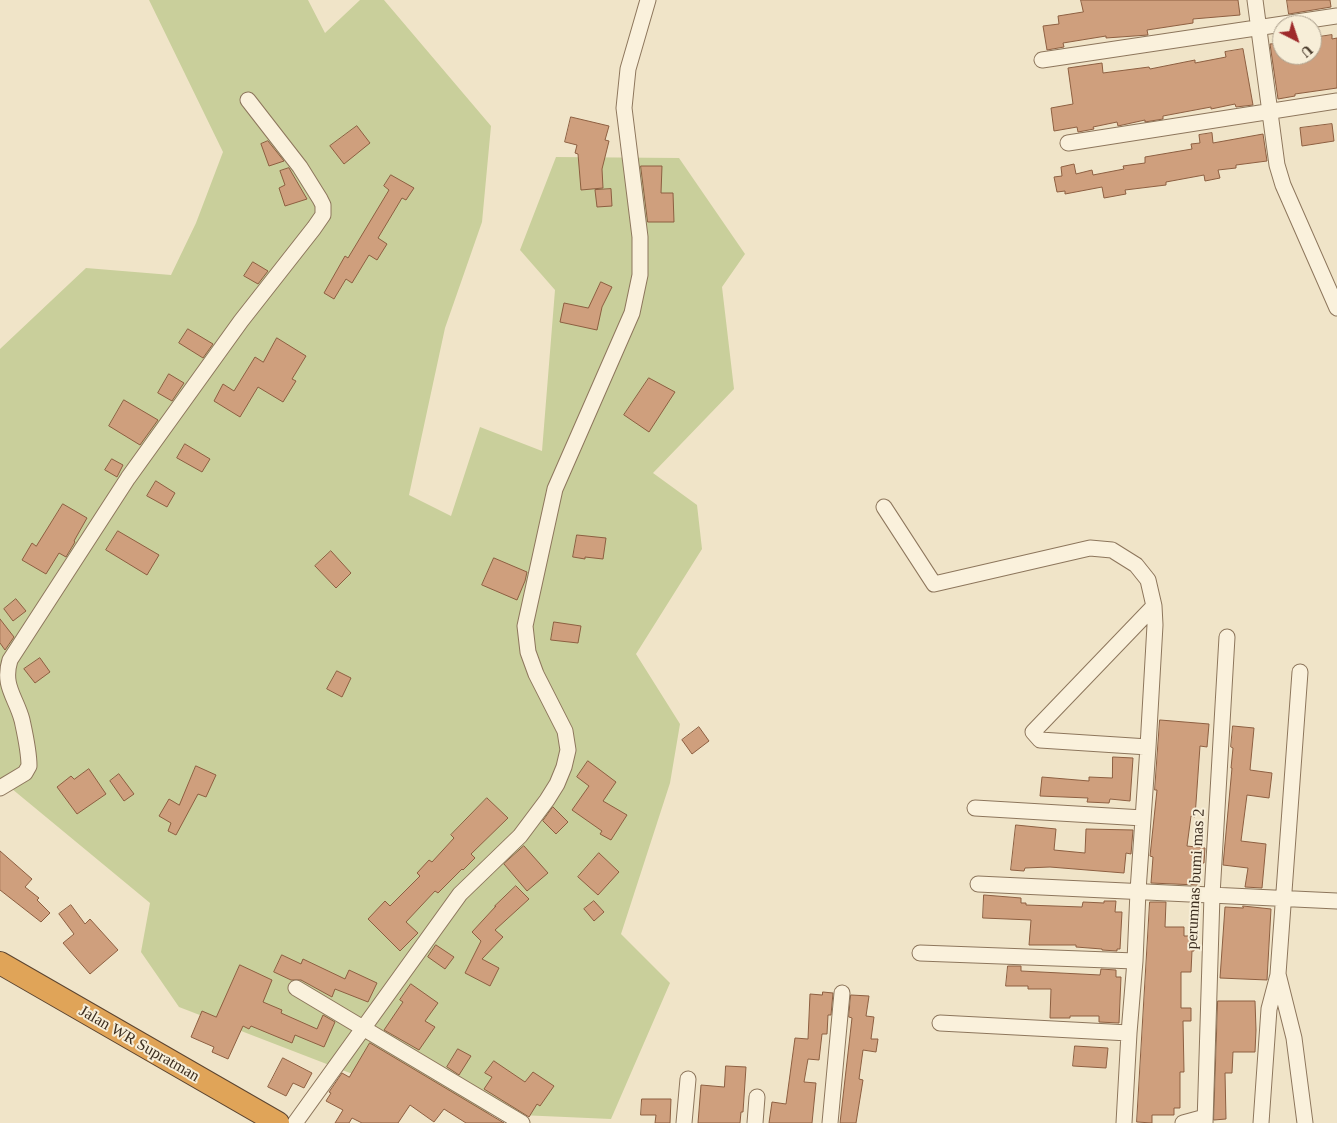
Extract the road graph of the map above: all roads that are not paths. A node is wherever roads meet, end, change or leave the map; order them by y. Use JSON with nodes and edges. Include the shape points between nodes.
{"nodes":[{"id":1,"x":648,"y":0,"type":"edge"},
{"id":2,"x":1255,"y":0,"type":"edge"},
{"id":3,"x":1337,"y":16,"type":"edge"},
{"id":4,"x":1258,"y":28,"type":"junction"},
{"id":5,"x":1042,"y":60,"type":"dead end"},
{"id":6,"x":248,"y":100,"type":"dead end"},
{"id":7,"x":1337,"y":101,"type":"edge"},
{"id":8,"x":1269,"y":112,"type":"junction"},
{"id":9,"x":1068,"y":143,"type":"dead end"},
{"id":10,"x":1337,"y":308,"type":"edge"},
{"id":11,"x":884,"y":507,"type":"dead end"},
{"id":12,"x":1154,"y":606,"type":"junction"},
{"id":13,"x":1227,"y":636,"type":"dead end"},
{"id":14,"x":1300,"y":672,"type":"dead end"},
{"id":15,"x":1148,"y":747,"type":"junction"},
{"id":16,"x":0,"y":788,"type":"edge"},
{"id":17,"x":976,"y":808,"type":"dead end"},
{"id":18,"x":1143,"y":818,"type":"junction"},
{"id":19,"x":978,"y":884,"type":"dead end"},
{"id":20,"x":1138,"y":891,"type":"junction"},
{"id":21,"x":1212,"y":895,"type":"junction"},
{"id":22,"x":1283,"y":898,"type":"junction"},
{"id":23,"x":1337,"y":901,"type":"edge"},
{"id":24,"x":920,"y":953,"type":"dead end"},
{"id":25,"x":1135,"y":960,"type":"junction"},
{"id":26,"x":0,"y":963,"type":"edge"},
{"id":27,"x":1278,"y":974,"type":"junction"},
{"id":28,"x":296,"y":988,"type":"dead end"},
{"id":29,"x":842,"y":993,"type":"dead end"},
{"id":30,"x":940,"y":1023,"type":"dead end"},
{"id":31,"x":364,"y":1027,"type":"junction"},
{"id":32,"x":1129,"y":1033,"type":"junction"},
{"id":33,"x":688,"y":1079,"type":"dead end"},
{"id":34,"x":757,"y":1097,"type":"dead end"},
{"id":35,"x":1205,"y":1120,"type":"edge"},
{"id":36,"x":278,"y":1123,"type":"edge"},
{"id":37,"x":296,"y":1123,"type":"edge"},
{"id":38,"x":522,"y":1123,"type":"edge"},
{"id":39,"x":684,"y":1123,"type":"edge"},
{"id":40,"x":755,"y":1123,"type":"edge"},
{"id":41,"x":830,"y":1123,"type":"edge"},
{"id":42,"x":1124,"y":1123,"type":"edge"},
{"id":43,"x":1183,"y":1123,"type":"edge"},
{"id":44,"x":1261,"y":1123,"type":"edge"},
{"id":45,"x":1305,"y":1123,"type":"edge"}],
"edges":[{"from":1,"to":31,"type":"street","via":[[628,69],[624,108],[640,237],[640,274],[632,313],[555,490],[525,626],[528,652],[536,674],[565,731],[568,750],[564,767],[548,800],[520,836],[460,894]]},
{"from":2,"to":4,"type":"street"},
{"from":3,"to":4,"type":"street"},
{"from":4,"to":5,"type":"street"},
{"from":4,"to":8,"type":"street"},
{"from":6,"to":16,"type":"street","via":[[300,167],[320,198],[322,214],[241,320],[128,478],[10,660],[7,671],[10,691],[22,718],[29,766],[25,773]]},
{"from":7,"to":8,"type":"street"},
{"from":8,"to":9,"type":"street"},
{"from":8,"to":10,"type":"street","via":[[1281,178]]},
{"from":11,"to":12,"type":"street","via":[[934,584],[1090,548],[1112,550],[1136,565],[1148,580]]},
{"from":12,"to":15,"type":"street"},
{"from":12,"to":15,"type":"street","via":[[1033,732],[1040,740]]},
{"from":13,"to":21,"type":"street","name":"perumnas bumi mas 2"},
{"from":14,"to":22,"type":"street"},
{"from":15,"to":18,"type":"street"},
{"from":17,"to":18,"type":"street"},
{"from":18,"to":20,"type":"street"},
{"from":19,"to":20,"type":"street"},
{"from":20,"to":21,"type":"street"},
{"from":20,"to":25,"type":"street"},
{"from":21,"to":22,"type":"street"},
{"from":21,"to":35,"type":"street","name":"perumnas bumi mas 2"},
{"from":22,"to":23,"type":"street"},
{"from":22,"to":27,"type":"street"},
{"from":24,"to":25,"type":"street"},
{"from":25,"to":32,"type":"street"},
{"from":26,"to":36,"type":"highway","name":"Jalan WR Supratman"},
{"from":27,"to":44,"type":"street","via":[[1269,1009]]},
{"from":27,"to":45,"type":"street","via":[[1294,1038]]},
{"from":28,"to":31,"type":"street"},
{"from":29,"to":41,"type":"street"},
{"from":30,"to":32,"type":"street"},
{"from":31,"to":37,"type":"street"},
{"from":31,"to":38,"type":"street"},
{"from":32,"to":42,"type":"street"},
{"from":33,"to":39,"type":"street"},
{"from":34,"to":40,"type":"street"},
{"from":35,"to":43,"type":"street"}]}
